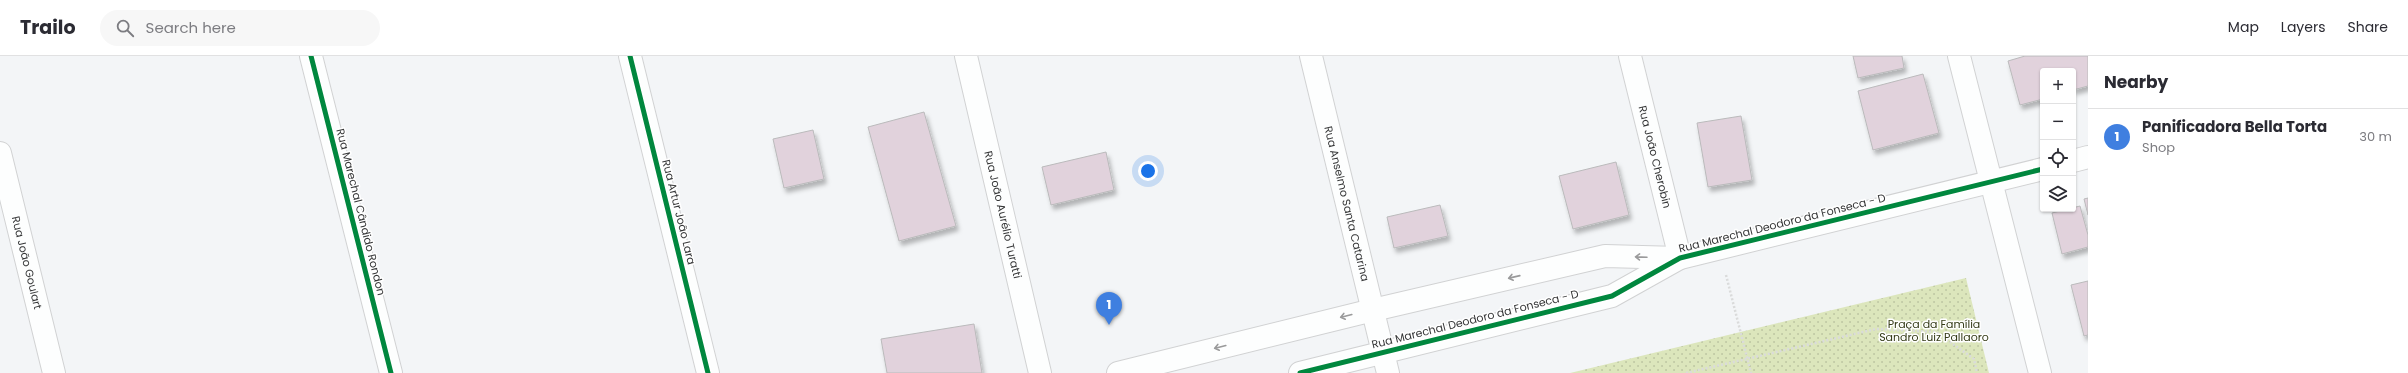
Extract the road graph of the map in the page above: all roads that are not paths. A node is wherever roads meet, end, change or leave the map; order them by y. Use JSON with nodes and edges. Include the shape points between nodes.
{"nodes":[{"id":1,"x":311,"y":56,"type":"edge"},
{"id":2,"x":630,"y":56,"type":"edge"},
{"id":3,"x":966,"y":56,"type":"edge"},
{"id":4,"x":1311,"y":56,"type":"edge"},
{"id":5,"x":1630,"y":56,"type":"edge"},
{"id":6,"x":1959,"y":56,"type":"edge"},
{"id":7,"x":0,"y":153,"type":"edge"},
{"id":8,"x":2088,"y":157,"type":"edge"},
{"id":9,"x":2076,"y":160,"type":"edge"},
{"id":10,"x":2040,"y":169,"type":"edge"},
{"id":11,"x":1991,"y":181,"type":"junction"},
{"id":12,"x":1680,"y":258,"type":"junction"},
{"id":13,"x":1373,"y":310,"type":"junction"},
{"id":14,"x":1383,"y":352,"type":"junction"},
{"id":15,"x":54,"y":373,"type":"edge"},
{"id":16,"x":391,"y":373,"type":"edge"},
{"id":17,"x":708,"y":373,"type":"edge"},
{"id":18,"x":1040,"y":373,"type":"edge"},
{"id":19,"x":1118,"y":373,"type":"edge"},
{"id":20,"x":1300,"y":373,"type":"edge"},
{"id":21,"x":1388,"y":373,"type":"edge"},
{"id":22,"x":2040,"y":373,"type":"edge"}],
"edges":[{"from":1,"to":16,"type":"street","name":"Rua Marechal Cândido Rondon"},
{"from":2,"to":17,"type":"street","name":"Rua Artur João Lara"},
{"from":3,"to":18,"type":"street","name":"Rua João Aurélio Turatti"},
{"from":4,"to":13,"type":"street","name":"Rua Anselmo Santa Catarina"},
{"from":5,"to":12,"type":"street","name":"Rua João Cherobin"},
{"from":6,"to":11,"type":"street"},
{"from":7,"to":15,"type":"street","name":"Rua João Goulart"},
{"from":8,"to":9,"type":"street"},
{"from":10,"to":11,"type":"street","name":"Rua Marechal Deodoro da Fonseca - D"},
{"from":11,"to":12,"type":"street","name":"Rua Marechal Deodoro da Fonseca - D"},
{"from":11,"to":22,"type":"street"},
{"from":12,"to":13,"type":"street","name":"Rua Marechal Deodoro da Fonseca - D","one_way":true,"via":[[1605,256]]},
{"from":12,"to":14,"type":"street","name":"Rua Marechal Deodoro da Fonseca - D","via":[[1612,296]]},
{"from":13,"to":14,"type":"street","name":"Rua Anselmo Santa Catarina"},
{"from":13,"to":19,"type":"street","name":"Rua Marechal Deodoro da Fonseca - D","one_way":true},
{"from":14,"to":20,"type":"street","name":"Rua Marechal Deodoro da Fonseca - D"},
{"from":14,"to":21,"type":"street","name":"Rua Anselmo Santa Catarina"}]}
